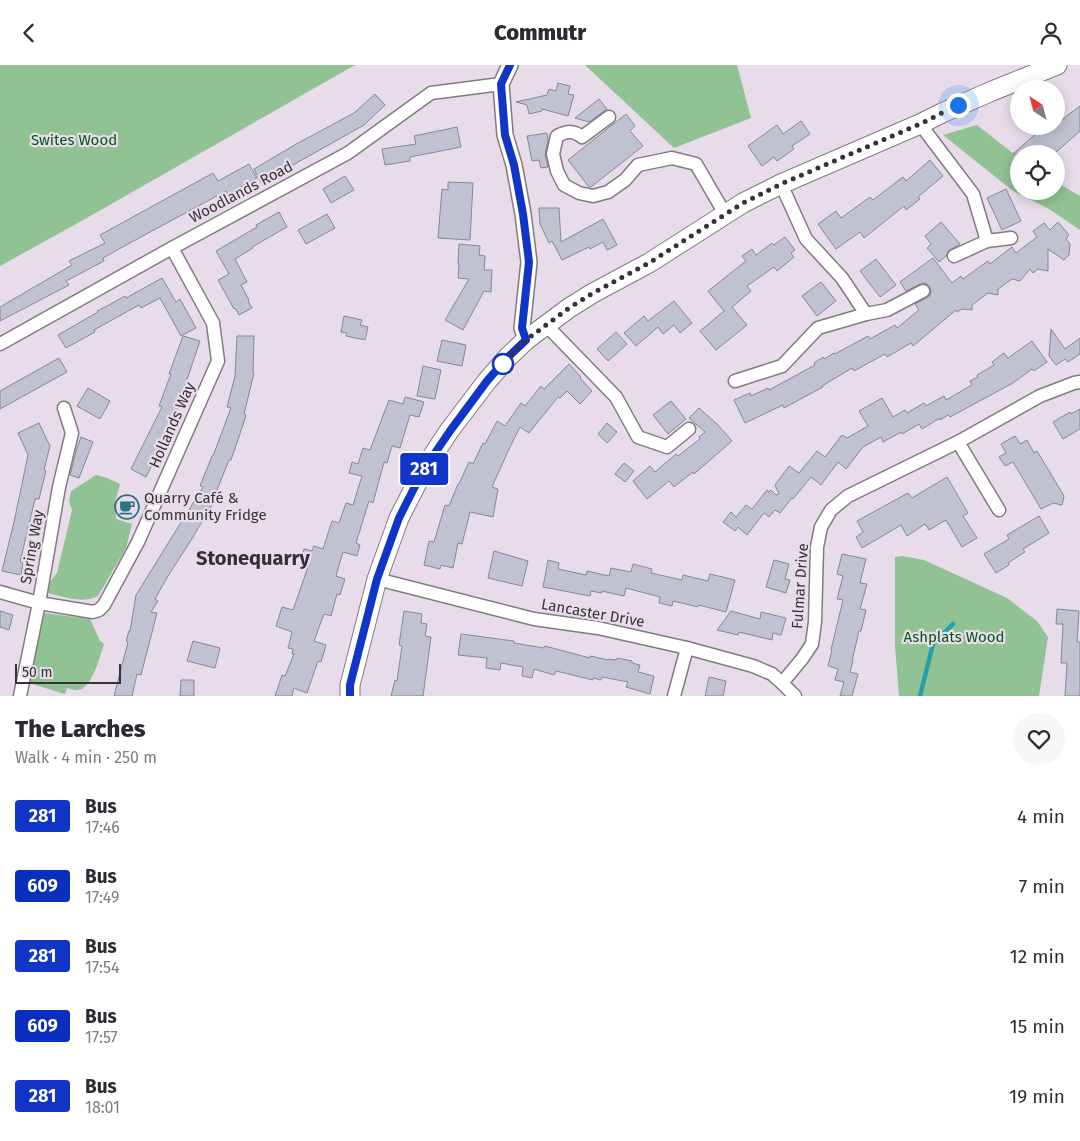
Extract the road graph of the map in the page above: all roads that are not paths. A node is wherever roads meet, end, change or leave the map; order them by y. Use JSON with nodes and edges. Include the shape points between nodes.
{"nodes":[{"id":1,"x":510,"y":65,"type":"edge"},
{"id":2,"x":1057,"y":65,"type":"edge"},
{"id":3,"x":501,"y":84,"type":"junction"},
{"id":4,"x":609,"y":117,"type":"dead end"},
{"id":5,"x":920,"y":124,"type":"junction"},
{"id":6,"x":781,"y":184,"type":"junction"},
{"id":7,"x":725,"y":214,"type":"junction"},
{"id":8,"x":1012,"y":238,"type":"dead end"},
{"id":9,"x":987,"y":241,"type":"junction"},
{"id":10,"x":172,"y":248,"type":"junction"},
{"id":11,"x":954,"y":256,"type":"dead end"},
{"id":12,"x":923,"y":291,"type":"dead end"},
{"id":13,"x":866,"y":314,"type":"junction"},
{"id":14,"x":546,"y":325,"type":"junction"},
{"id":15,"x":526,"y":340,"type":"junction"},
{"id":16,"x":0,"y":344,"type":"edge"},
{"id":17,"x":735,"y":381,"type":"dead end"},
{"id":18,"x":1080,"y":382,"type":"edge"},
{"id":19,"x":64,"y":408,"type":"dead end"},
{"id":20,"x":689,"y":429,"type":"dead end"},
{"id":21,"x":958,"y":442,"type":"junction"},
{"id":22,"x":998,"y":510,"type":"dead end"},
{"id":23,"x":377,"y":579,"type":"junction"},
{"id":24,"x":0,"y":592,"type":"edge"},
{"id":25,"x":39,"y":603,"type":"junction"},
{"id":26,"x":688,"y":648,"type":"junction"},
{"id":27,"x":782,"y":683,"type":"junction"},
{"id":28,"x":20,"y":696,"type":"edge"},
{"id":29,"x":350,"y":696,"type":"edge"},
{"id":30,"x":674,"y":696,"type":"edge"},
{"id":31,"x":794,"y":696,"type":"edge"}],
"edges":[{"from":1,"to":3,"type":"street"},
{"from":2,"to":5,"type":"main road"},
{"from":3,"to":10,"type":"street","name":"Woodlands Road","via":[[431,93],[348,153]]},
{"from":3,"to":15,"type":"street","via":[[505,135],[514,165],[529,262],[522,328]]},
{"from":4,"to":7,"type":"street","via":[[582,137],[565,132],[557,135],[554,154],[564,185],[594,196],[608,192],[638,165],[672,158],[696,164]]},
{"from":5,"to":6,"type":"main road"},
{"from":5,"to":9,"type":"street","via":[[973,193]]},
{"from":6,"to":7,"type":"main road"},
{"from":6,"to":13,"type":"street","via":[[806,239],[842,278]]},
{"from":7,"to":14,"type":"main road"},
{"from":8,"to":9,"type":"street"},
{"from":9,"to":11,"type":"street"},
{"from":10,"to":16,"type":"street","name":"Woodlands Road"},
{"from":10,"to":25,"type":"street","name":"Hollands Way","via":[[213,323],[218,361],[138,542],[104,605],[93,612]]},
{"from":12,"to":13,"type":"street","via":[[887,310]]},
{"from":13,"to":17,"type":"street","via":[[818,328],[782,366]]},
{"from":14,"to":15,"type":"main road"},
{"from":14,"to":20,"type":"street","via":[[616,397],[638,437],[667,447]]},
{"from":15,"to":23,"type":"main road","via":[[487,381],[424,469],[399,518]]},
{"from":18,"to":21,"type":"street","name":"Fulmar Drive","via":[[1040,396]]},
{"from":19,"to":25,"type":"street","name":"Spring Way","via":[[72,433]]},
{"from":21,"to":22,"type":"street"},
{"from":21,"to":27,"type":"street","name":"Fulmar Drive","via":[[848,496],[831,510],[820,527],[817,547],[812,644]]},
{"from":23,"to":26,"type":"street","name":"Lancaster Drive","via":[[534,619]]},
{"from":23,"to":29,"type":"main road"},
{"from":24,"to":25,"type":"street","name":"Spring Way"},
{"from":25,"to":28,"type":"street"},
{"from":26,"to":27,"type":"street","name":"Lancaster Drive","via":[[753,666],[772,674]]},
{"from":26,"to":30,"type":"street"},
{"from":27,"to":31,"type":"street","name":"Lancaster Drive"}]}
